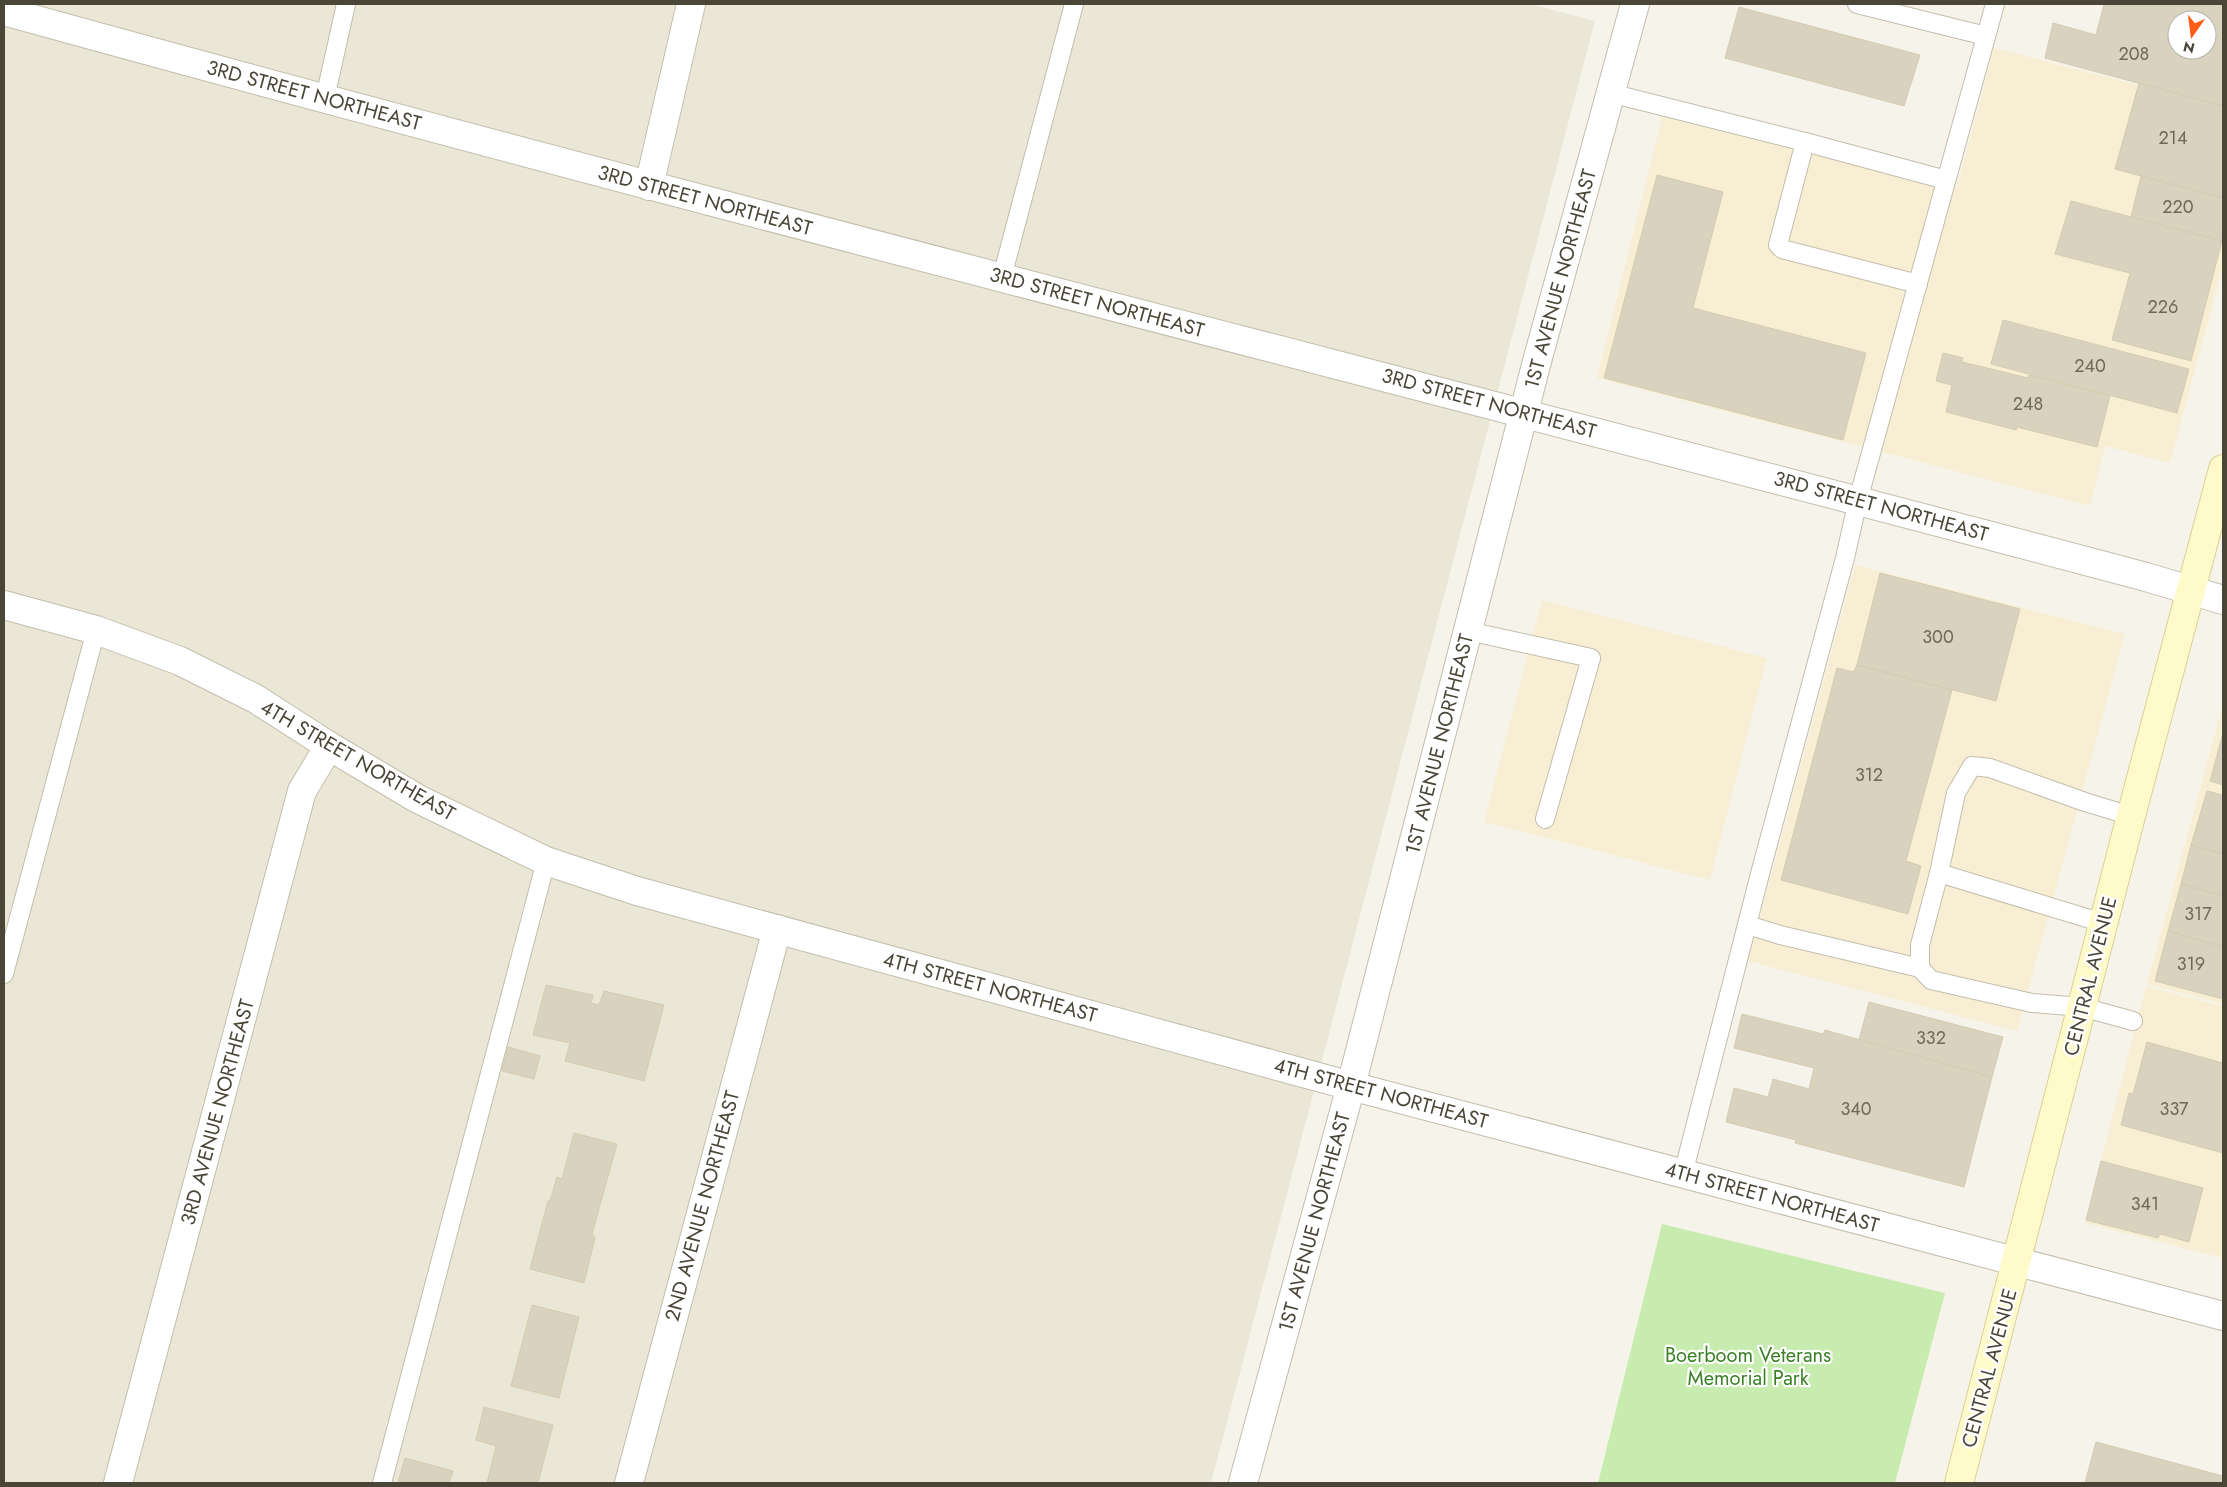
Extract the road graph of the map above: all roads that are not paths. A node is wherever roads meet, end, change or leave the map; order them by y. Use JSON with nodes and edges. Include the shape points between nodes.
{"nodes":[{"id":1,"x":346,"y":4,"type":"edge"},
{"id":2,"x":691,"y":4,"type":"edge"},
{"id":3,"x":1074,"y":4,"type":"edge"},
{"id":4,"x":1634,"y":4,"type":"edge"},
{"id":5,"x":1856,"y":4,"type":"edge"},
{"id":6,"x":1995,"y":4,"type":"edge"},
{"id":7,"x":4,"y":11,"type":"edge"},
{"id":8,"x":1986,"y":36,"type":"junction"},
{"id":9,"x":1610,"y":93,"type":"junction"},
{"id":10,"x":325,"y":98,"type":"junction"},
{"id":11,"x":1805,"y":142,"type":"junction"},
{"id":12,"x":1946,"y":180,"type":"junction"},
{"id":13,"x":649,"y":186,"type":"junction"},
{"id":14,"x":1002,"y":277,"type":"junction"},
{"id":15,"x":1918,"y":284,"type":"junction"},
{"id":16,"x":1524,"y":412,"type":"junction"},
{"id":17,"x":2223,"y":470,"type":"edge"},
{"id":18,"x":1858,"y":500,"type":"junction"},
{"id":19,"x":2190,"y":591,"type":"junction"},
{"id":20,"x":2223,"y":600,"type":"edge"},
{"id":21,"x":4,"y":605,"type":"edge"},
{"id":22,"x":96,"y":630,"type":"junction"},
{"id":23,"x":1468,"y":631,"type":"junction"},
{"id":24,"x":329,"y":746,"type":"junction"},
{"id":25,"x":2131,"y":816,"type":"junction"},
{"id":26,"x":1545,"y":819,"type":"dead end"},
{"id":27,"x":546,"y":860,"type":"junction"},
{"id":28,"x":1939,"y":873,"type":"junction"},
{"id":29,"x":2104,"y":923,"type":"junction"},
{"id":30,"x":1748,"y":924,"type":"junction"},
{"id":31,"x":777,"y":929,"type":"junction"},
{"id":32,"x":1920,"y":968,"type":"junction"},
{"id":33,"x":4,"y":974,"type":"edge"},
{"id":34,"x":2082,"y":1007,"type":"junction"},
{"id":35,"x":2133,"y":1020,"type":"dead end"},
{"id":36,"x":1351,"y":1086,"type":"junction"},
{"id":37,"x":1683,"y":1174,"type":"junction"},
{"id":38,"x":2017,"y":1262,"type":"junction"},
{"id":39,"x":2223,"y":1316,"type":"edge"},
{"id":40,"x":118,"y":1483,"type":"edge"},
{"id":41,"x":382,"y":1483,"type":"edge"},
{"id":42,"x":629,"y":1483,"type":"edge"},
{"id":43,"x":1243,"y":1483,"type":"edge"},
{"id":44,"x":1959,"y":1483,"type":"edge"}],
"edges":[{"from":1,"to":10,"type":"lane"},
{"from":2,"to":13,"type":"street"},
{"from":3,"to":14,"type":"lane"},
{"from":4,"to":9,"type":"street","name":"1ST AVENUE NORTHEAST"},
{"from":5,"to":8,"type":"lane"},
{"from":6,"to":8,"type":"lane"},
{"from":7,"to":10,"type":"street","name":"3RD STREET NORTHEAST"},
{"from":8,"to":12,"type":"lane"},
{"from":9,"to":11,"type":"lane"},
{"from":9,"to":16,"type":"street","name":"1ST AVENUE NORTHEAST"},
{"from":10,"to":13,"type":"street","name":"3RD STREET NORTHEAST"},
{"from":11,"to":12,"type":"lane"},
{"from":11,"to":15,"type":"lane","via":[[1778,244],[1782,249]]},
{"from":12,"to":15,"type":"lane"},
{"from":13,"to":14,"type":"street","name":"3RD STREET NORTHEAST"},
{"from":14,"to":16,"type":"street","name":"3RD STREET NORTHEAST"},
{"from":15,"to":18,"type":"lane"},
{"from":16,"to":18,"type":"street","name":"3RD STREET NORTHEAST"},
{"from":16,"to":23,"type":"street","name":"1ST AVENUE NORTHEAST"},
{"from":17,"to":19,"type":"street","name":"CENTRAL AVENUE"},
{"from":18,"to":19,"type":"street","name":"3RD STREET NORTHEAST","via":[[2146,576]]},
{"from":18,"to":30,"type":"lane"},
{"from":19,"to":20,"type":"street","name":"3RD STREET NORTHEAST"},
{"from":19,"to":25,"type":"street","name":"CENTRAL AVENUE"},
{"from":21,"to":22,"type":"street","name":"4TH STREET NORTHEAST"},
{"from":22,"to":24,"type":"street","name":"4TH STREET NORTHEAST","via":[[180,661],[256,700]]},
{"from":22,"to":33,"type":"lane"},
{"from":23,"to":26,"type":"lane","via":[[1591,658]]},
{"from":23,"to":36,"type":"street","name":"1ST AVENUE NORTHEAST"},
{"from":24,"to":27,"type":"street","name":"4TH STREET NORTHEAST","via":[[418,799]]},
{"from":24,"to":40,"type":"street","name":"3RD AVENUE NORTHEAST","via":[[302,790]]},
{"from":25,"to":28,"type":"lane","via":[[1990,768],[1972,766],[1956,793]]},
{"from":25,"to":29,"type":"street","name":"CENTRAL AVENUE"},
{"from":27,"to":31,"type":"street","name":"4TH STREET NORTHEAST","via":[[637,891]]},
{"from":27,"to":41,"type":"lane"},
{"from":28,"to":29,"type":"lane"},
{"from":28,"to":32,"type":"lane","via":[[1920,945]]},
{"from":29,"to":34,"type":"street","name":"CENTRAL AVENUE"},
{"from":30,"to":32,"type":"lane","via":[[1780,935]]},
{"from":30,"to":37,"type":"lane"},
{"from":31,"to":36,"type":"street","name":"4TH STREET NORTHEAST"},
{"from":31,"to":42,"type":"street","name":"2ND AVENUE NORTHEAST"},
{"from":32,"to":34,"type":"lane","via":[[1931,980],[2032,1003]]},
{"from":34,"to":35,"type":"lane"},
{"from":34,"to":38,"type":"street","name":"CENTRAL AVENUE"},
{"from":36,"to":37,"type":"street","name":"4TH STREET NORTHEAST"},
{"from":36,"to":43,"type":"street","name":"1ST AVENUE NORTHEAST"},
{"from":37,"to":38,"type":"street","name":"4TH STREET NORTHEAST"},
{"from":38,"to":39,"type":"street","name":"4TH STREET NORTHEAST"},
{"from":38,"to":44,"type":"street","name":"CENTRAL AVENUE"}]}
